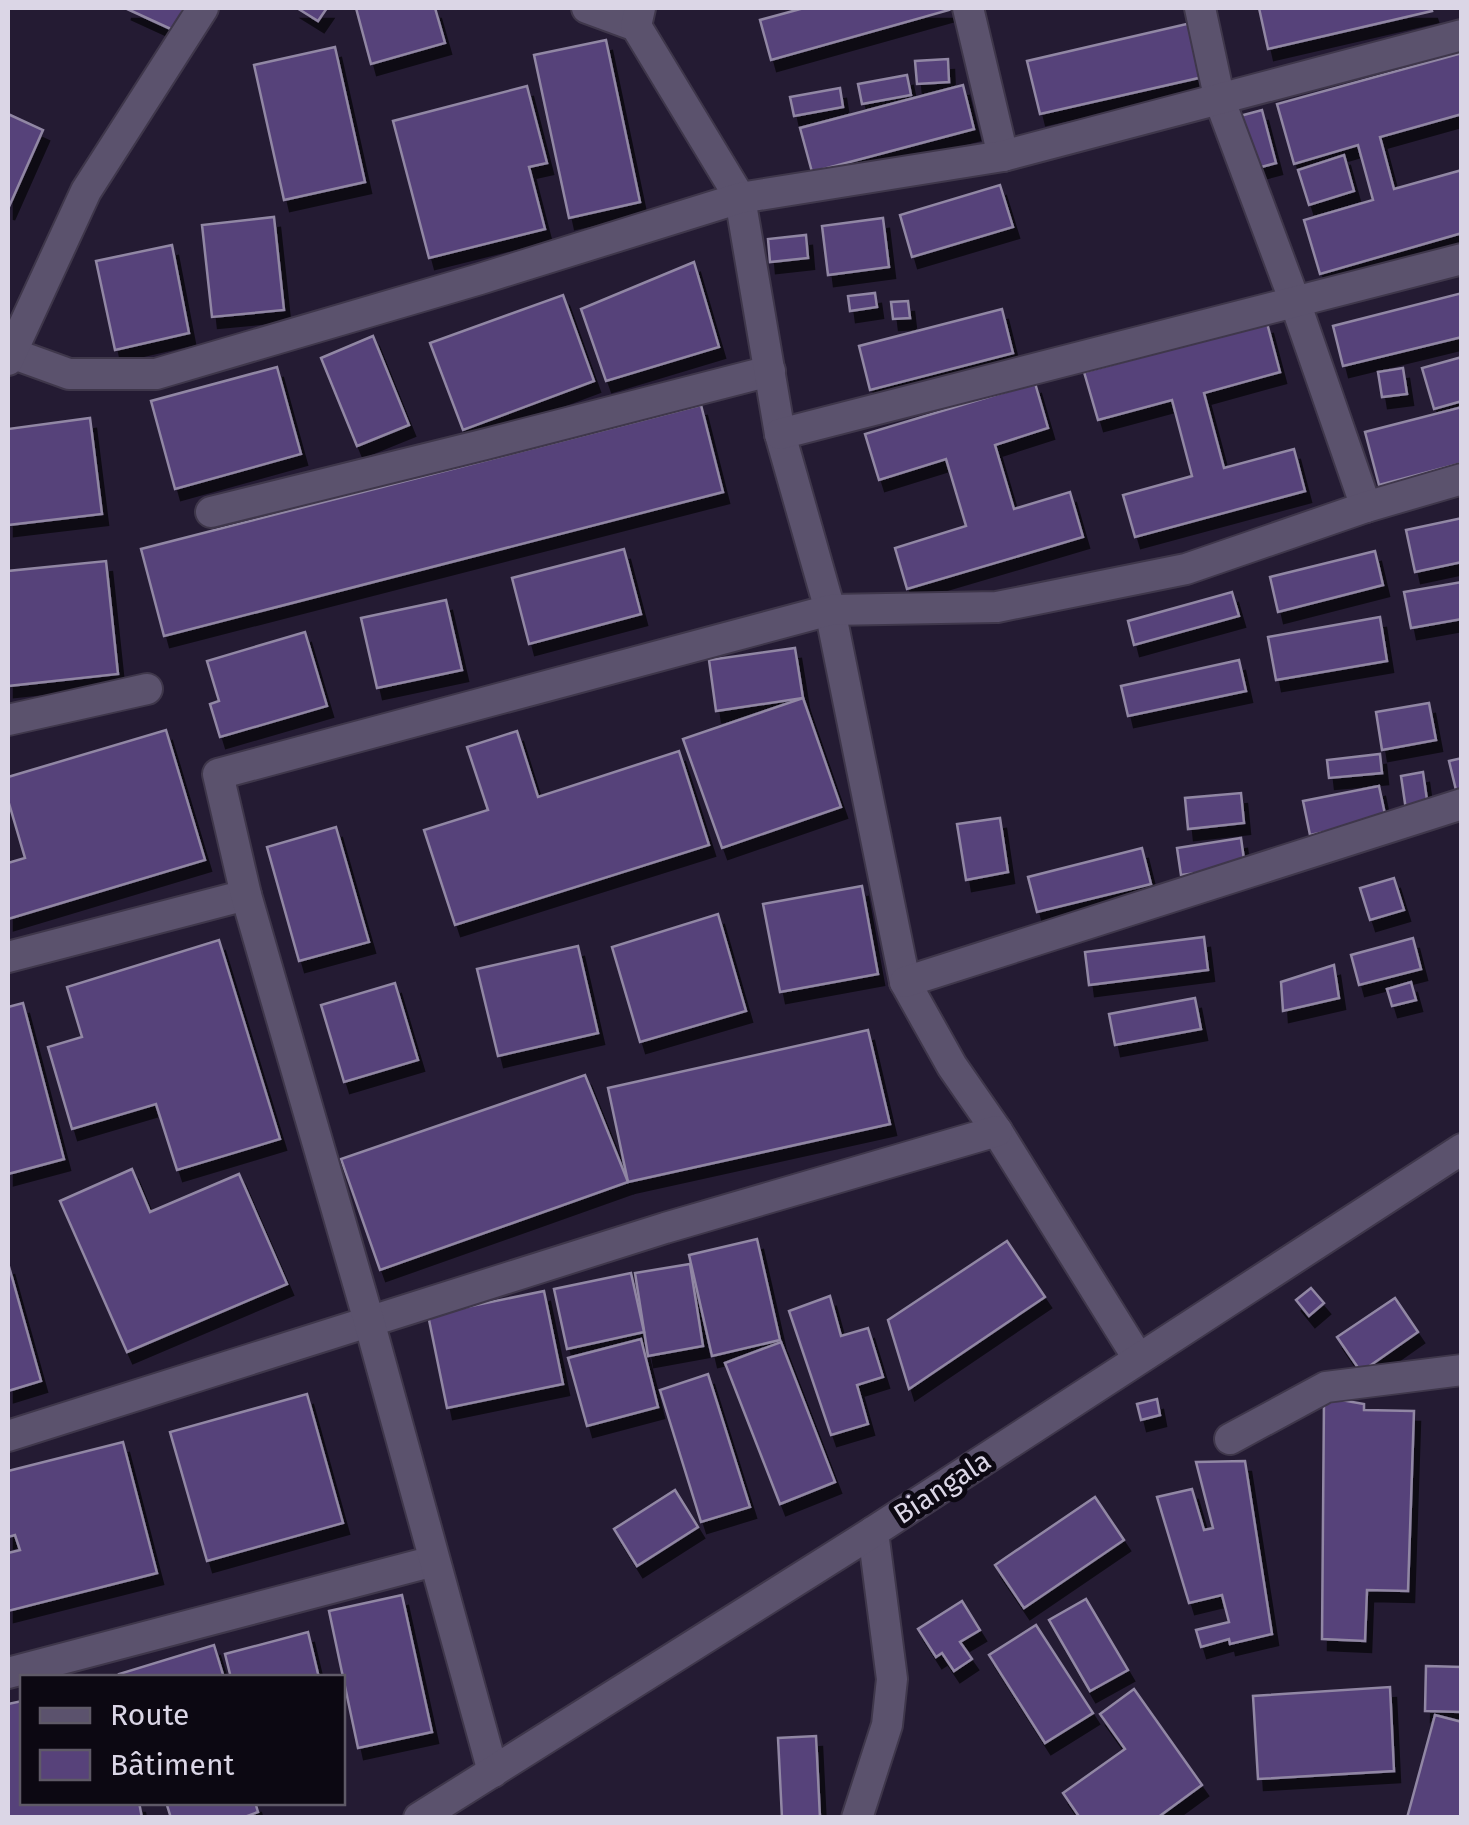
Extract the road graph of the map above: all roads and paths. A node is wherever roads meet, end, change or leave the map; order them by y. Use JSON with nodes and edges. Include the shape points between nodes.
{"nodes":[{"id":1,"x":203,"y":8,"type":"edge"},
{"id":2,"x":587,"y":8,"type":"edge"},
{"id":3,"x":968,"y":8,"type":"edge"},
{"id":4,"x":1200,"y":8,"type":"edge"},
{"id":5,"x":638,"y":17,"type":"edge"},
{"id":6,"x":1462,"y":35,"type":"edge"},
{"id":7,"x":1220,"y":100,"type":"junction"},
{"id":8,"x":1003,"y":156,"type":"junction"},
{"id":9,"x":740,"y":198,"type":"junction"},
{"id":10,"x":1462,"y":259,"type":"edge"},
{"id":11,"x":1295,"y":302,"type":"junction"},
{"id":12,"x":9,"y":356,"type":"edge"},
{"id":13,"x":770,"y":370,"type":"junction"},
{"id":14,"x":780,"y":434,"type":"junction"},
{"id":15,"x":1462,"y":478,"type":"edge"},
{"id":16,"x":1366,"y":507,"type":"junction"},
{"id":17,"x":211,"y":512,"type":"dead end"},
{"id":18,"x":830,"y":610,"type":"junction"},
{"id":19,"x":147,"y":690,"type":"dead end"},
{"id":20,"x":8,"y":720,"type":"edge"},
{"id":21,"x":1462,"y":804,"type":"edge"},
{"id":22,"x":246,"y":895,"type":"junction"},
{"id":23,"x":8,"y":957,"type":"edge"},
{"id":24,"x":904,"y":982,"type":"junction"},
{"id":25,"x":997,"y":1131,"type":"junction"},
{"id":26,"x":1462,"y":1149,"type":"edge"},
{"id":27,"x":369,"y":1321,"type":"junction"},
{"id":28,"x":1138,"y":1358,"type":"junction"},
{"id":29,"x":1462,"y":1370,"type":"edge"},
{"id":30,"x":8,"y":1436,"type":"edge"},
{"id":31,"x":1230,"y":1439,"type":"dead end"},
{"id":32,"x":873,"y":1532,"type":"junction"},
{"id":33,"x":434,"y":1561,"type":"junction"},
{"id":34,"x":8,"y":1673,"type":"edge"},
{"id":35,"x":493,"y":1772,"type":"junction"},
{"id":36,"x":419,"y":1818,"type":"edge"},
{"id":37,"x":857,"y":1818,"type":"edge"}],
"edges":[{"from":1,"to":12,"type":"street","via":[[86,191]]},
{"from":2,"to":5,"type":"street"},
{"from":3,"to":8,"type":"street"},
{"from":4,"to":7,"type":"street"},
{"from":5,"to":9,"type":"street"},
{"from":6,"to":7,"type":"street"},
{"from":7,"to":8,"type":"street"},
{"from":7,"to":11,"type":"street"},
{"from":8,"to":9,"type":"street"},
{"from":9,"to":12,"type":"street","via":[[156,374],[69,374]]},
{"from":9,"to":13,"type":"street"},
{"from":10,"to":11,"type":"street"},
{"from":11,"to":14,"type":"street"},
{"from":11,"to":16,"type":"street"},
{"from":13,"to":14,"type":"street"},
{"from":13,"to":17,"type":"street"},
{"from":14,"to":18,"type":"street"},
{"from":15,"to":16,"type":"street"},
{"from":16,"to":18,"type":"street","via":[[1186,569],[996,607]]},
{"from":18,"to":22,"type":"street","via":[[218,774]]},
{"from":18,"to":24,"type":"street"},
{"from":19,"to":20,"type":"street"},
{"from":21,"to":24,"type":"street"},
{"from":22,"to":23,"type":"street"},
{"from":22,"to":27,"type":"street"},
{"from":24,"to":25,"type":"street"},
{"from":25,"to":27,"type":"street"},
{"from":25,"to":28,"type":"street"},
{"from":26,"to":28,"type":"street","name":"Biangala"},
{"from":27,"to":30,"type":"street"},
{"from":27,"to":33,"type":"street"},
{"from":28,"to":32,"type":"street","name":"Biangala"},
{"from":29,"to":31,"type":"street","via":[[1326,1387]]},
{"from":32,"to":35,"type":"street","name":"Biangala"},
{"from":32,"to":37,"type":"street","via":[[892,1679],[887,1725]]},
{"from":33,"to":34,"type":"street"},
{"from":33,"to":35,"type":"street"},
{"from":35,"to":36,"type":"street","name":"Biangala"}]}
